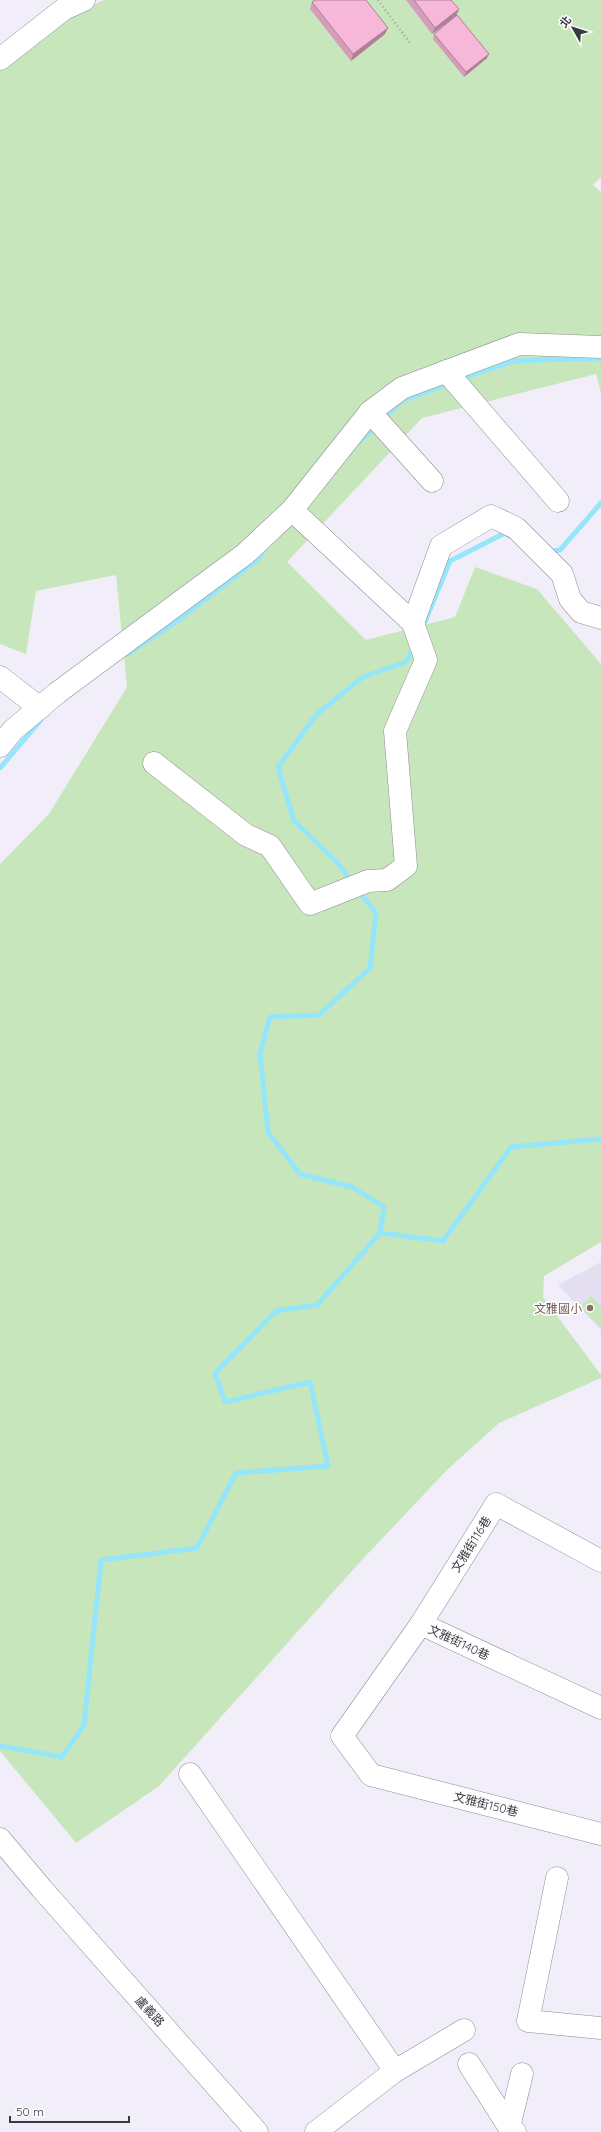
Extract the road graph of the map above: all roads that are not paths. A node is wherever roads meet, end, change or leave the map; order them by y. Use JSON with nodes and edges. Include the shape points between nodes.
{"nodes":[{"id":1,"x":84,"y":0,"type":"edge"},
{"id":2,"x":0,"y":59,"type":"edge"},
{"id":3,"x":601,"y":347,"type":"edge"},
{"id":4,"x":452,"y":378,"type":"junction"},
{"id":5,"x":377,"y":419,"type":"junction"},
{"id":6,"x":432,"y":481,"type":"dead end"},
{"id":7,"x":558,"y":501,"type":"dead end"},
{"id":8,"x":295,"y":513,"type":"junction"},
{"id":9,"x":601,"y":618,"type":"edge"},
{"id":10,"x":417,"y":633,"type":"junction"},
{"id":11,"x":0,"y":677,"type":"edge"},
{"id":12,"x":40,"y":708,"type":"junction"},
{"id":13,"x":0,"y":746,"type":"edge"},
{"id":14,"x":154,"y":762,"type":"dead end"},
{"id":15,"x":601,"y":1561,"type":"edge"},
{"id":16,"x":421,"y":1624,"type":"junction"},
{"id":17,"x":601,"y":1708,"type":"edge"},
{"id":18,"x":190,"y":1774,"type":"dead end"},
{"id":19,"x":371,"y":1775,"type":"joint"},
{"id":20,"x":601,"y":1834,"type":"edge"},
{"id":21,"x":0,"y":1839,"type":"edge"},
{"id":22,"x":557,"y":1878,"type":"dead end"},
{"id":23,"x":601,"y":2028,"type":"edge"},
{"id":24,"x":464,"y":2030,"type":"dead end"},
{"id":25,"x":469,"y":2064,"type":"dead end"},
{"id":26,"x":395,"y":2071,"type":"junction"},
{"id":27,"x":522,"y":2074,"type":"dead end"},
{"id":28,"x":512,"y":2130,"type":"edge"},
{"id":29,"x":258,"y":2132,"type":"edge"},
{"id":30,"x":316,"y":2132,"type":"edge"}],
"edges":[{"from":1,"to":2,"type":"street","via":[[64,9]]},
{"from":3,"to":4,"type":"street","via":[[519,344]]},
{"from":4,"to":5,"type":"street","via":[[402,388]]},
{"from":4,"to":7,"type":"street"},
{"from":5,"to":6,"type":"street"},
{"from":5,"to":8,"type":"street"},
{"from":8,"to":10,"type":"street"},
{"from":8,"to":12,"type":"street","via":[[245,554]]},
{"from":9,"to":10,"type":"street","via":[[581,612],[570,599],[562,574],[516,528],[490,516],[441,546]]},
{"from":10,"to":14,"type":"street","via":[[426,660],[395,731],[406,866],[387,880],[368,881],[310,904],[270,846],[246,835]]},
{"from":11,"to":12,"type":"street"},
{"from":12,"to":13,"type":"street","via":[[13,730]]},
{"from":15,"to":16,"type":"street","name":"文雅街116巷","via":[[496,1504]]},
{"from":16,"to":17,"type":"street","name":"文雅街140巷"},
{"from":16,"to":19,"type":"street","name":"文雅街140巷","via":[[342,1736]]},
{"from":18,"to":26,"type":"street"},
{"from":19,"to":20,"type":"street","name":"文雅街150巷"},
{"from":21,"to":29,"type":"street","name":"盧義路","via":[[42,1890]]},
{"from":22,"to":23,"type":"street","via":[[528,2021]]},
{"from":24,"to":26,"type":"street"},
{"from":25,"to":28,"type":"street"},
{"from":26,"to":30,"type":"street"},
{"from":27,"to":28,"type":"street"}]}
